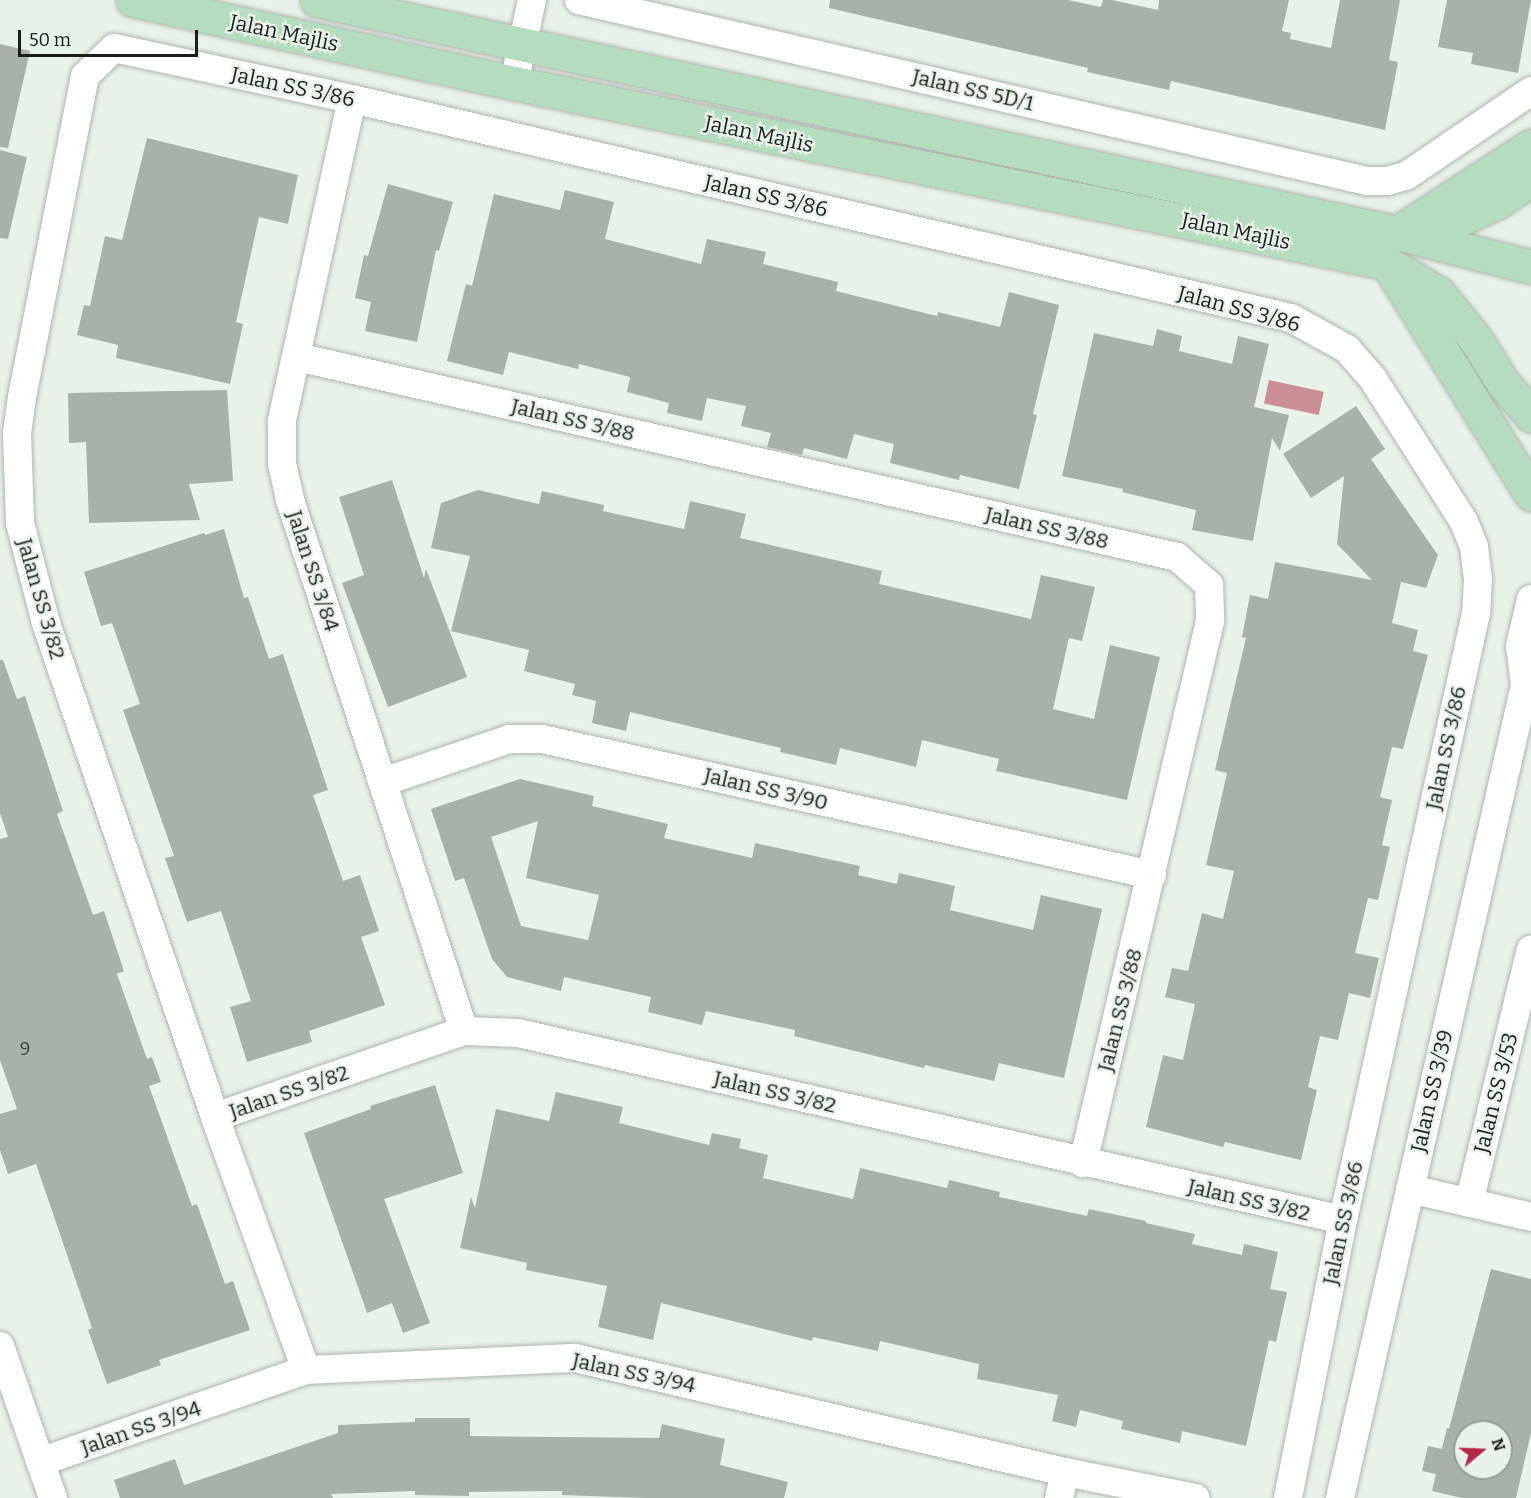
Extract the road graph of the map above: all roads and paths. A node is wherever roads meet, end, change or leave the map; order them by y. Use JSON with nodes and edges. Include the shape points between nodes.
{"nodes":[{"id":1,"x":133,"y":0,"type":"edge"},
{"id":2,"x":317,"y":0,"type":"edge"},
{"id":3,"x":532,"y":0,"type":"edge"},
{"id":4,"x":594,"y":1,"type":"edge"},
{"id":5,"x":524,"y":44,"type":"junction"},
{"id":6,"x":94,"y":64,"type":"joint"},
{"id":7,"x":514,"y":83,"type":"junction"},
{"id":8,"x":1531,"y":91,"type":"edge"},
{"id":9,"x":352,"y":99,"type":"junction"},
{"id":10,"x":1531,"y":146,"type":"edge"},
{"id":11,"x":1531,"y":179,"type":"edge"},
{"id":12,"x":1392,"y":248,"type":"junction"},
{"id":13,"x":1531,"y":267,"type":"edge"},
{"id":14,"x":297,"y":357,"type":"junction"},
{"id":15,"x":1531,"y":415,"type":"edge"},
{"id":16,"x":1531,"y":494,"type":"edge"},
{"id":17,"x":1531,"y":599,"type":"edge"},
{"id":18,"x":1528,"y":681,"type":"edge"},
{"id":19,"x":383,"y":782,"type":"junction"},
{"id":20,"x":1152,"y":875,"type":"junction"},
{"id":21,"x":1531,"y":949,"type":"edge"},
{"id":22,"x":464,"y":1030,"type":"junction"},
{"id":23,"x":215,"y":1117,"type":"junction"},
{"id":24,"x":1083,"y":1162,"type":"junction"},
{"id":25,"x":1410,"y":1189,"type":"junction"},
{"id":26,"x":1469,"y":1203,"type":"junction"},
{"id":27,"x":1531,"y":1217,"type":"edge"},
{"id":28,"x":1343,"y":1221,"type":"junction"},
{"id":29,"x":0,"y":1346,"type":"edge"},
{"id":30,"x":306,"y":1370,"type":"junction"},
{"id":31,"x":40,"y":1461,"type":"junction"},
{"id":32,"x":1062,"y":1485,"type":"edge"},
{"id":33,"x":53,"y":1498,"type":"edge"},
{"id":34,"x":1195,"y":1498,"type":"edge"},
{"id":35,"x":1288,"y":1498,"type":"edge"},
{"id":36,"x":1340,"y":1498,"type":"edge"}],
"edges":[{"from":1,"to":7,"type":"main road","name":"Jalan Majlis"},
{"from":2,"to":5,"type":"main road","name":"Jalan Majlis"},
{"from":3,"to":5,"type":"street"},
{"from":4,"to":8,"type":"street","name":"Jalan SS 5D/1","via":[[1367,181],[1406,176]]},
{"from":5,"to":7,"type":"street"},
{"from":5,"to":12,"type":"main road","name":"Jalan Majlis"},
{"from":6,"to":9,"type":"street","name":"Jalan SS 3/86","via":[[114,48]]},
{"from":6,"to":23,"type":"street","name":"Jalan SS 3/82","via":[[85,76],[22,397],[17,444],[20,523],[45,623]]},
{"from":7,"to":12,"type":"main road","name":"Jalan Majlis"},
{"from":9,"to":14,"type":"street","name":"Jalan SS 3/84"},
{"from":9,"to":28,"type":"street","name":"Jalan SS 3/86","via":[[1291,318],[1347,349],[1373,379],[1464,522],[1474,547],[1478,579],[1476,614]]},
{"from":10,"to":12,"type":"main road"},
{"from":11,"to":12,"type":"main road","via":[[1497,202]]},
{"from":12,"to":13,"type":"main road","name":"Jalan Majlis"},
{"from":12,"to":15,"type":"main road","via":[[1438,293]]},
{"from":12,"to":16,"type":"main road"},
{"from":14,"to":19,"type":"street","name":"Jalan SS 3/84","via":[[282,422],[284,473]]},
{"from":14,"to":20,"type":"street","name":"Jalan SS 3/88","via":[[1177,557],[1209,585],[1210,621]]},
{"from":17,"to":18,"type":"street","name":"Jalan SS 3/39","via":[[1520,646]]},
{"from":18,"to":25,"type":"street","name":"Jalan SS 3/39"},
{"from":19,"to":20,"type":"street","name":"Jalan SS 3/90","via":[[509,740],[542,739]]},
{"from":19,"to":22,"type":"street","name":"Jalan SS 3/84"},
{"from":20,"to":24,"type":"street","name":"Jalan SS 3/88"},
{"from":21,"to":26,"type":"street","name":"Jalan SS 3/53"},
{"from":22,"to":23,"type":"street","name":"Jalan SS 3/82"},
{"from":22,"to":24,"type":"street","name":"Jalan SS 3/82","via":[[518,1032]]},
{"from":23,"to":30,"type":"street","name":"Jalan SS 3/82"},
{"from":24,"to":28,"type":"street","name":"Jalan SS 3/82"},
{"from":25,"to":26,"type":"street"},
{"from":25,"to":36,"type":"street","name":"Jalan SS 3/39"},
{"from":26,"to":27,"type":"street"},
{"from":28,"to":35,"type":"street","name":"Jalan SS 3/86"},
{"from":29,"to":31,"type":"street"},
{"from":30,"to":31,"type":"street","name":"Jalan SS 3/94"},
{"from":30,"to":32,"type":"street","name":"Jalan SS 3/94","via":[[575,1358]]},
{"from":31,"to":33,"type":"street"},
{"from":32,"to":34,"type":"street","name":"Jalan SS 3/94"}]}
